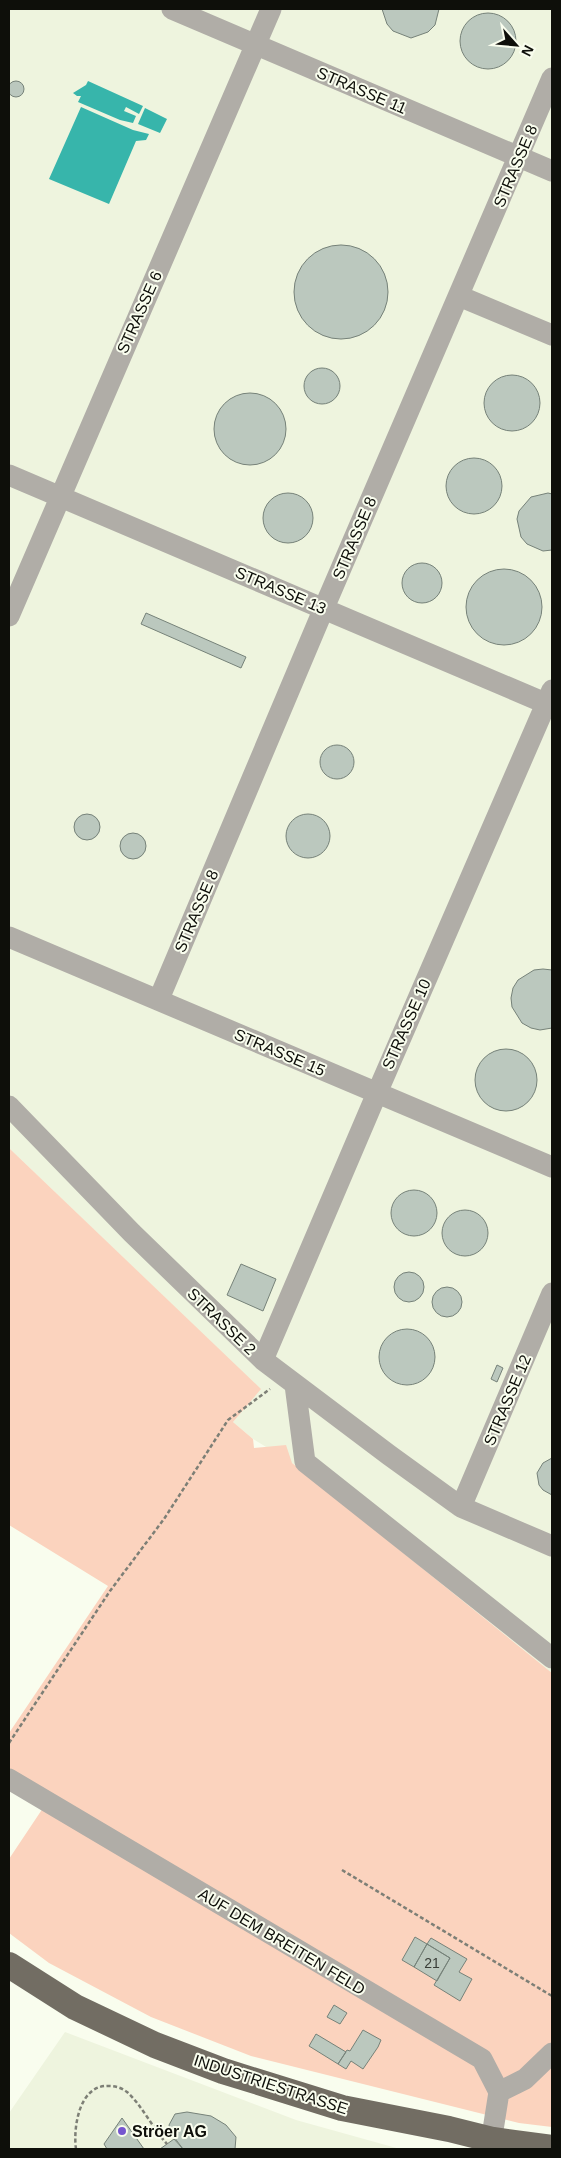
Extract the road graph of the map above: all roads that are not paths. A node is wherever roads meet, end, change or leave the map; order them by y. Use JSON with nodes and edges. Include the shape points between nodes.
{"nodes":[{"id":1,"x":172,"y":9,"type":"edge"},
{"id":2,"x":271,"y":9,"type":"edge"},
{"id":3,"x":253,"y":52,"type":"junction"},
{"id":4,"x":552,"y":78,"type":"edge"},
{"id":5,"x":519,"y":157,"type":"junction"},
{"id":6,"x":552,"y":171,"type":"edge"},
{"id":7,"x":459,"y":296,"type":"junction"},
{"id":8,"x":552,"y":335,"type":"edge"},
{"id":9,"x":9,"y":475,"type":"edge"},
{"id":10,"x":59,"y":496,"type":"junction"},
{"id":11,"x":324,"y":608,"type":"junction"},
{"id":12,"x":9,"y":616,"type":"edge"},
{"id":13,"x":550,"y":700,"type":"edge"},
{"id":14,"x":9,"y":936,"type":"edge"},
{"id":15,"x":159,"y":1000,"type":"junction"},
{"id":16,"x":376,"y":1093,"type":"junction"},
{"id":17,"x":9,"y":1106,"type":"edge"},
{"id":18,"x":552,"y":1167,"type":"edge"},
{"id":19,"x":552,"y":1293,"type":"edge"},
{"id":20,"x":263,"y":1360,"type":"junction"},
{"id":21,"x":288,"y":1379,"type":"junction"},
{"id":22,"x":462,"y":1506,"type":"junction"},
{"id":23,"x":552,"y":1546,"type":"edge"},
{"id":24,"x":552,"y":1658,"type":"edge"},
{"id":25,"x":9,"y":1780,"type":"edge"},
{"id":26,"x":9,"y":1965,"type":"edge"},
{"id":27,"x":552,"y":2053,"type":"edge"},
{"id":28,"x":499,"y":2092,"type":"junction"},
{"id":29,"x":492,"y":2145,"type":"edge"},
{"id":30,"x":552,"y":2148,"type":"edge"}],
"edges":[{"from":1,"to":3,"type":"street","name":"STRASSE 11"},
{"from":2,"to":3,"type":"street","name":"STRASSE 6"},
{"from":3,"to":5,"type":"street","name":"STRASSE 11","via":[[300,64]]},
{"from":3,"to":10,"type":"street","name":"STRASSE 6"},
{"from":4,"to":5,"type":"street","name":"STRASSE 8"},
{"from":5,"to":6,"type":"street","name":"STRASSE 11"},
{"from":5,"to":7,"type":"street","name":"STRASSE 8"},
{"from":7,"to":8,"type":"street"},
{"from":7,"to":11,"type":"street","name":"STRASSE 8"},
{"from":9,"to":10,"type":"street","name":"STRASSE 13"},
{"from":10,"to":11,"type":"street","name":"STRASSE 13"},
{"from":10,"to":12,"type":"street","name":"STRASSE 6"},
{"from":11,"to":13,"type":"street","name":"STRASSE 13"},
{"from":11,"to":15,"type":"street","name":"STRASSE 8"},
{"from":13,"to":16,"type":"street","name":"STRASSE 10"},
{"from":14,"to":15,"type":"street","name":"STRASSE 15"},
{"from":15,"to":16,"type":"street","name":"STRASSE 15"},
{"from":16,"to":18,"type":"street","name":"STRASSE 15"},
{"from":16,"to":20,"type":"street","name":"STRASSE 10"},
{"from":17,"to":20,"type":"street","name":"STRASSE 2","via":[[132,1233]]},
{"from":19,"to":22,"type":"street","name":"STRASSE 12"},
{"from":20,"to":21,"type":"street","name":"STRASSE 2"},
{"from":21,"to":22,"type":"street","name":"STRASSE 2"},
{"from":21,"to":24,"type":"street","via":[[305,1462]]},
{"from":22,"to":23,"type":"street","name":"STRASSE 2"},
{"from":25,"to":28,"type":"street","name":"AUF DEM BREITEN FELD","via":[[482,2059]]},
{"from":26,"to":29,"type":"main road","name":"INDUSTRIESTRASSE","via":[[75,2007],[155,2045],[223,2071],[342,2108],[449,2129]]},
{"from":27,"to":28,"type":"street","via":[[525,2078]]},
{"from":28,"to":29,"type":"street"},
{"from":29,"to":30,"type":"main road","name":"INDUSTRIESTRASSE"}]}
